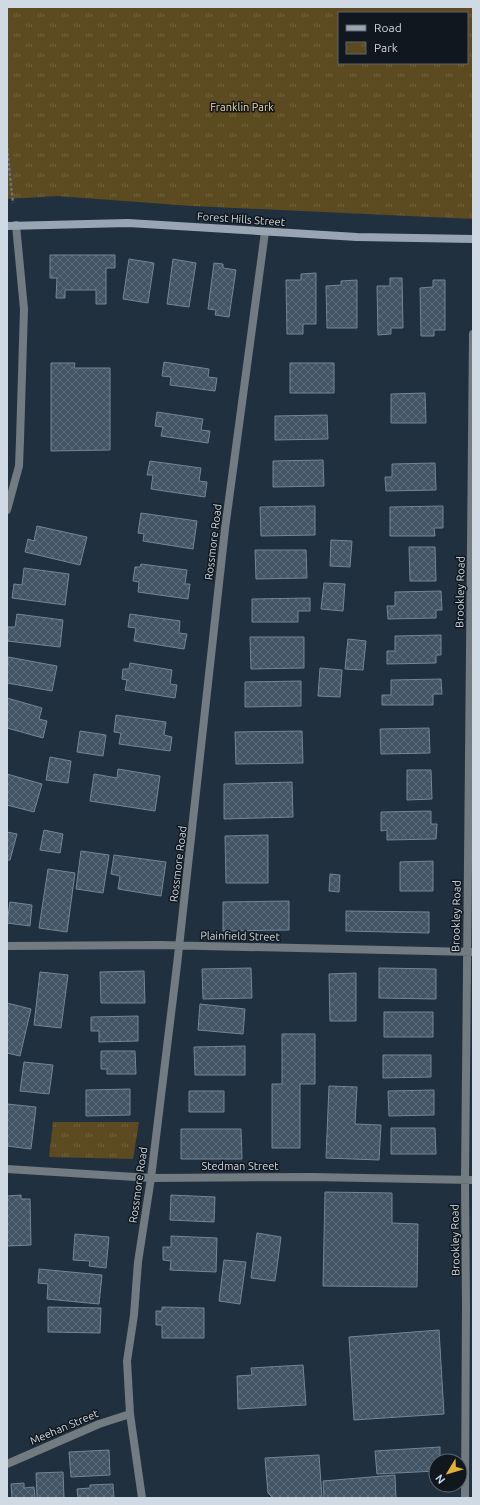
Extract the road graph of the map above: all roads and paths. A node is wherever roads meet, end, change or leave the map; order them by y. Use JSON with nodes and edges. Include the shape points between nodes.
{"nodes":[{"id":1,"x":7,"y":148,"type":"edge"},
{"id":2,"x":13,"y":203,"type":"dead end"},
{"id":3,"x":16,"y":225,"type":"junction"},
{"id":4,"x":7,"y":226,"type":"edge"},
{"id":5,"x":265,"y":232,"type":"junction"},
{"id":6,"x":473,"y":239,"type":"edge"},
{"id":7,"x":473,"y":334,"type":"edge"},
{"id":8,"x":7,"y":510,"type":"edge"},
{"id":9,"x":7,"y":946,"type":"edge"},
{"id":10,"x":179,"y":946,"type":"junction"},
{"id":11,"x":470,"y":952,"type":"edge"},
{"id":12,"x":7,"y":1169,"type":"edge"},
{"id":13,"x":151,"y":1178,"type":"junction"},
{"id":14,"x":469,"y":1180,"type":"edge"},
{"id":15,"x":470,"y":1305,"type":"edge"},
{"id":16,"x":130,"y":1414,"type":"junction"},
{"id":17,"x":7,"y":1464,"type":"edge"},
{"id":18,"x":142,"y":1498,"type":"edge"},
{"id":19,"x":465,"y":1498,"type":"edge"}],
"edges":[{"from":1,"to":2,"type":"path"},
{"from":3,"to":4,"type":"street","name":"Forest Hills Street"},
{"from":3,"to":5,"type":"street","name":"Forest Hills Street","via":[[128,223]]},
{"from":3,"to":8,"type":"street","via":[[24,309],[20,440],[18,466]]},
{"from":5,"to":6,"type":"street","name":"Forest Hills Street","via":[[357,238]]},
{"from":5,"to":10,"type":"street","name":"Rossmore Road","via":[[225,529]]},
{"from":7,"to":11,"type":"street","name":"Brookley Road"},
{"from":9,"to":10,"type":"street","name":"Plainfield Street"},
{"from":10,"to":11,"type":"street","name":"Plainfield Street"},
{"from":10,"to":13,"type":"street","name":"Rossmore Road"},
{"from":11,"to":14,"type":"street","name":"Brookley Road"},
{"from":12,"to":13,"type":"street","name":"Stedman Street"},
{"from":13,"to":14,"type":"street","name":"Stedman Street"},
{"from":13,"to":16,"type":"street","name":"Rossmore Road","via":[[127,1361]]},
{"from":14,"to":15,"type":"street","name":"Brookley Road"},
{"from":15,"to":19,"type":"street","name":"Brookley Road"},
{"from":16,"to":17,"type":"street","name":"Meehan Street","via":[[99,1424]]},
{"from":16,"to":18,"type":"street","name":"Rossmore Road"}]}
